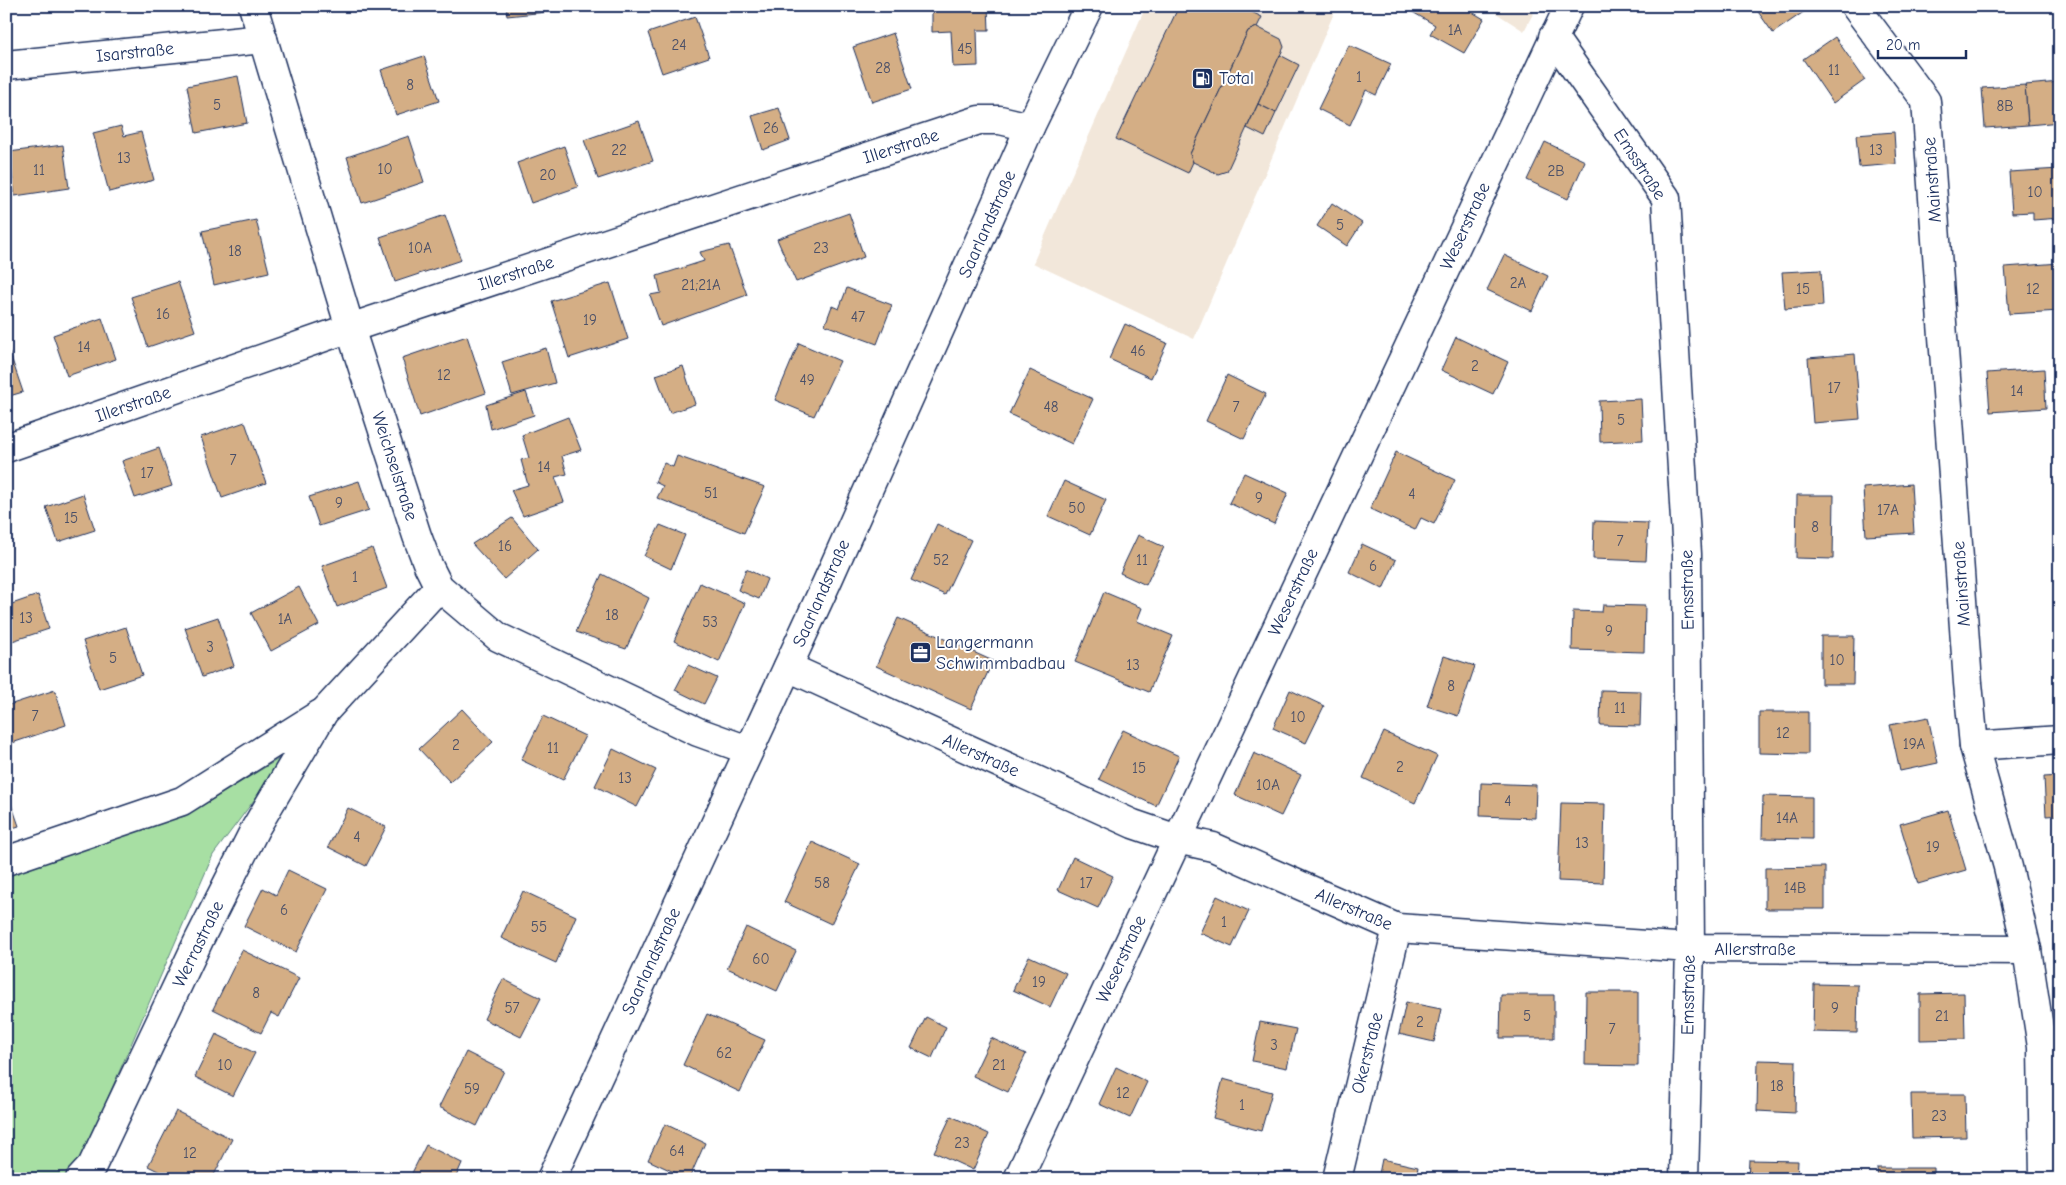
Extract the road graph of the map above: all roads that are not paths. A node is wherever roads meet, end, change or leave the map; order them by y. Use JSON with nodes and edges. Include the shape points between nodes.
{"nodes":[{"id":1,"x":253,"y":6,"type":"edge"},
{"id":2,"x":1089,"y":6,"type":"edge"},
{"id":3,"x":1569,"y":6,"type":"edge"},
{"id":4,"x":1855,"y":6,"type":"edge"},
{"id":5,"x":1554,"y":37,"type":"junction"},
{"id":6,"x":264,"y":39,"type":"junction"},
{"id":7,"x":6,"y":65,"type":"edge"},
{"id":8,"x":1030,"y":127,"type":"junction"},
{"id":9,"x":350,"y":328,"type":"junction"},
{"id":10,"x":6,"y":448,"type":"edge"},
{"id":11,"x":439,"y":587,"type":"junction"},
{"id":12,"x":788,"y":667,"type":"junction"},
{"id":13,"x":324,"y":712,"type":"junction"},
{"id":14,"x":2060,"y":740,"type":"edge"},
{"id":15,"x":1974,"y":746,"type":"junction"},
{"id":16,"x":748,"y":750,"type":"junction"},
{"id":17,"x":1177,"y":839,"type":"junction"},
{"id":18,"x":6,"y":862,"type":"edge"},
{"id":19,"x":1397,"y":928,"type":"junction"},
{"id":20,"x":1690,"y":948,"type":"junction"},
{"id":21,"x":2027,"y":950,"type":"junction"},
{"id":22,"x":80,"y":1179,"type":"edge"},
{"id":23,"x":550,"y":1179,"type":"edge"},
{"id":24,"x":1018,"y":1179,"type":"edge"},
{"id":25,"x":1337,"y":1179,"type":"edge"},
{"id":26,"x":1684,"y":1179,"type":"edge"},
{"id":27,"x":2044,"y":1179,"type":"edge"}],
"edges":[{"from":1,"to":6,"type":"street","name":"Weichselstraße"},
{"from":2,"to":8,"type":"street","name":"Saarlandstraße"},
{"from":3,"to":5,"type":"street","name":"Weserstraße"},
{"from":4,"to":15,"type":"street","name":"Mainstraße","via":[[1926,102]]},
{"from":5,"to":17,"type":"street","name":"Weserstraße"},
{"from":5,"to":20,"type":"street","name":"Emsstraße","via":[[1666,198],[1688,554]]},
{"from":6,"to":7,"type":"street","name":"Isarstraße"},
{"from":6,"to":9,"type":"street","name":"Weichselstraße"},
{"from":8,"to":9,"type":"street","name":"Illerstraße","via":[[1000,120],[979,120]]},
{"from":8,"to":12,"type":"street","name":"Saarlandstraße"},
{"from":9,"to":10,"type":"street","name":"Illerstraße"},
{"from":9,"to":11,"type":"street","name":"Weichselstraße","via":[[417,536]]},
{"from":11,"to":13,"type":"street","name":"Werrastraße"},
{"from":11,"to":16,"type":"street","name":"Weichselstraße","via":[[498,637],[698,732]]},
{"from":12,"to":16,"type":"street","name":"Saarlandstraße"},
{"from":12,"to":17,"type":"street","name":"Allerstraße","via":[[1133,824]]},
{"from":13,"to":18,"type":"street","name":"Werrastraße","via":[[182,801]]},
{"from":13,"to":22,"type":"street","name":"Werrastraße","via":[[255,829],[92,1166]]},
{"from":14,"to":15,"type":"street"},
{"from":15,"to":21,"type":"street","name":"Mainstraße"},
{"from":16,"to":23,"type":"street","name":"Saarlandstraße"},
{"from":17,"to":19,"type":"street","name":"Allerstraße","via":[[1214,847]]},
{"from":17,"to":24,"type":"street","name":"Weserstraße"},
{"from":19,"to":20,"type":"street","name":"Allerstraße"},
{"from":19,"to":25,"type":"street","name":"Okerstraße"},
{"from":20,"to":21,"type":"street","name":"Allerstraße"},
{"from":20,"to":26,"type":"street","name":"Emsstraße"},
{"from":21,"to":27,"type":"street","name":"Mainstraße","via":[[2042,1046]]}]}
